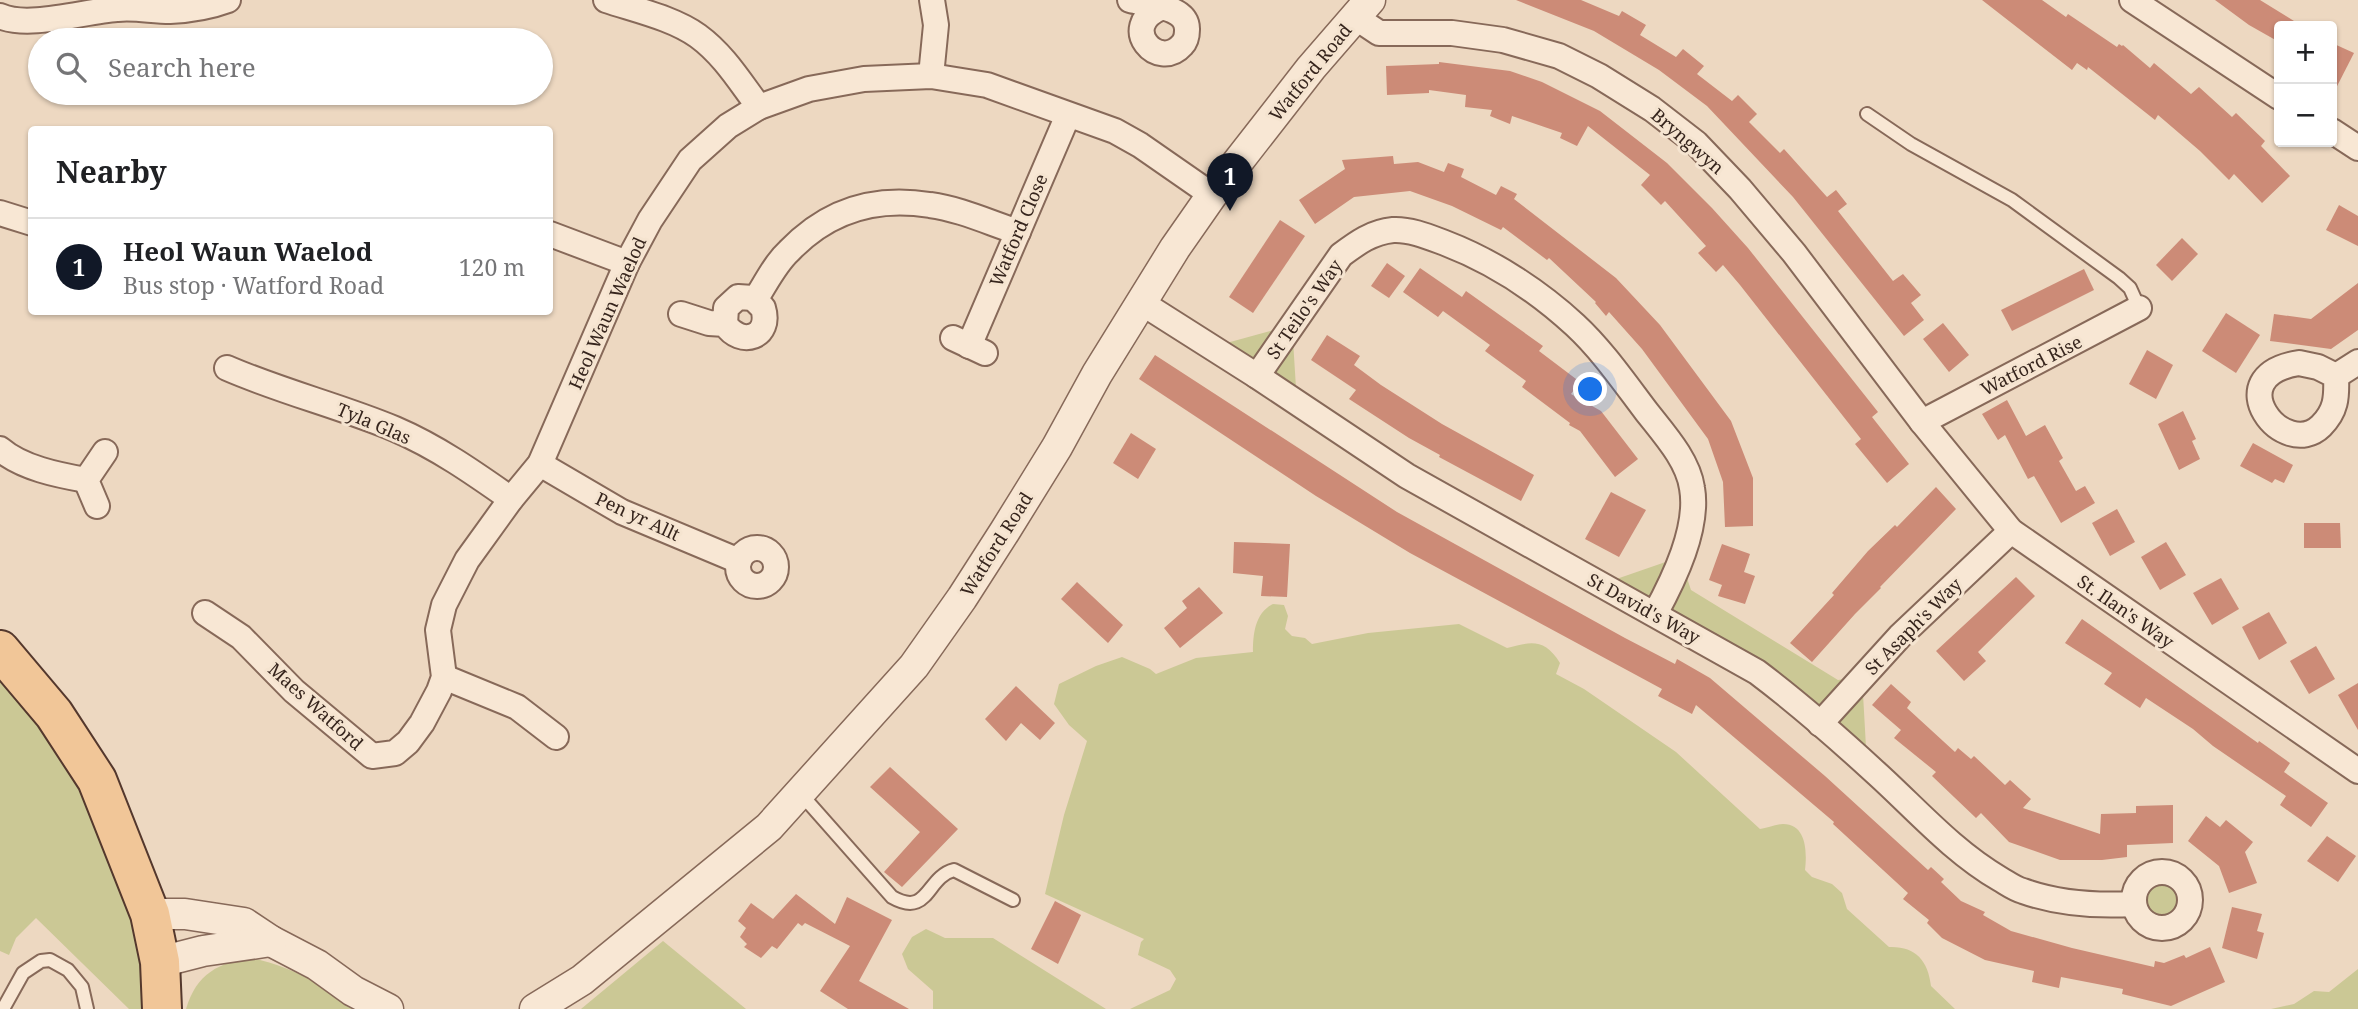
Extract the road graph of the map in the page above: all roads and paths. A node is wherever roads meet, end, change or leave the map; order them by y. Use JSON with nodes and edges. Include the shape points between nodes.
{"nodes":[{"id":1,"x":228,"y":0,"type":"edge"},
{"id":2,"x":606,"y":0,"type":"edge"},
{"id":3,"x":932,"y":0,"type":"edge"},
{"id":4,"x":1130,"y":0,"type":"edge"},
{"id":5,"x":2132,"y":0,"type":"edge"},
{"id":6,"x":1160,"y":8,"type":"dead end"},
{"id":7,"x":1363,"y":8,"type":"edge"},
{"id":8,"x":0,"y":16,"type":"edge"},
{"id":9,"x":931,"y":75,"type":"junction"},
{"id":10,"x":2274,"y":94,"type":"edge"},
{"id":11,"x":759,"y":107,"type":"junction"},
{"id":12,"x":1867,"y":114,"type":"dead end"},
{"id":13,"x":1068,"y":115,"type":"junction"},
{"id":14,"x":2337,"y":134,"type":"edge"},
{"id":15,"x":2358,"y":148,"type":"edge"},
{"id":16,"x":1212,"y":195,"type":"junction"},
{"id":17,"x":0,"y":213,"type":"edge"},
{"id":18,"x":28,"y":222,"type":"edge"},
{"id":19,"x":1018,"y":232,"type":"junction"},
{"id":20,"x":553,"y":235,"type":"edge"},
{"id":21,"x":627,"y":263,"type":"junction"},
{"id":22,"x":1142,"y":303,"type":"junction"},
{"id":23,"x":2139,"y":309,"type":"joint"},
{"id":24,"x":681,"y":314,"type":"dead end"},
{"id":25,"x":969,"y":346,"type":"dead end"},
{"id":26,"x":2358,"y":362,"type":"edge"},
{"id":27,"x":227,"y":368,"type":"dead end"},
{"id":28,"x":1257,"y":376,"type":"junction"},
{"id":29,"x":2336,"y":376,"type":"dead end"},
{"id":30,"x":1922,"y":422,"type":"junction"},
{"id":31,"x":0,"y":449,"type":"edge"},
{"id":32,"x":105,"y":452,"type":"dead end"},
{"id":33,"x":540,"y":464,"type":"junction"},
{"id":34,"x":86,"y":480,"type":"junction"},
{"id":35,"x":511,"y":499,"type":"junction"},
{"id":36,"x":97,"y":506,"type":"dead end"},
{"id":37,"x":2011,"y":531,"type":"junction"},
{"id":38,"x":738,"y":561,"type":"dead end"},
{"id":39,"x":205,"y":613,"type":"dead end"},
{"id":40,"x":1655,"y":614,"type":"junction"},
{"id":41,"x":0,"y":650,"type":"edge"},
{"id":42,"x":444,"y":677,"type":"junction"},
{"id":43,"x":1820,"y":724,"type":"junction"},
{"id":44,"x":556,"y":737,"type":"dead end"},
{"id":45,"x":2358,"y":771,"type":"edge"},
{"id":46,"x":801,"y":794,"type":"junction"},
{"id":47,"x":1013,"y":900,"type":"dead end"},
{"id":48,"x":2133,"y":904,"type":"dead end"},
{"id":49,"x":150,"y":914,"type":"junction"},
{"id":50,"x":271,"y":941,"type":"junction"},
{"id":51,"x":160,"y":962,"type":"junction"},
{"id":52,"x":3,"y":1009,"type":"edge"},
{"id":53,"x":87,"y":1009,"type":"edge"},
{"id":54,"x":162,"y":1009,"type":"edge"},
{"id":55,"x":388,"y":1009,"type":"edge"},
{"id":56,"x":535,"y":1009,"type":"edge"}],
"edges":[{"from":1,"to":8,"type":"street","via":[[200,8],[91,11],[58,19],[9,20]]},
{"from":2,"to":11,"type":"street","via":[[696,34],[725,60]]},
{"from":3,"to":9,"type":"street","via":[[936,25]]},
{"from":4,"to":6,"type":"street"},
{"from":5,"to":10,"type":"street"},
{"from":7,"to":16,"type":"street","name":"Watford Road"},
{"from":7,"to":30,"type":"street","name":"Bryngwyn","via":[[1379,33],[1465,35],[1559,56],[1652,109],[1696,143],[1740,188]]},
{"from":9,"to":11,"type":"street","name":"Heol Waun Waelod","via":[[864,79],[809,89]]},
{"from":9,"to":13,"type":"street","name":"Heol Waun Waelod","via":[[987,85]]},
{"from":11,"to":21,"type":"street","name":"Heol Waun Waelod","via":[[690,160]]},
{"from":12,"to":23,"type":"lane","via":[[2012,200],[2119,278],[2130,288]]},
{"from":13,"to":16,"type":"street","name":"Heol Waun Waelod","via":[[1115,131]]},
{"from":13,"to":19,"type":"street","name":"Watford Close"},
{"from":14,"to":15,"type":"street"},
{"from":16,"to":22,"type":"street","name":"Watford Road"},
{"from":17,"to":18,"type":"street"},
{"from":19,"to":24,"type":"street","via":[[931,205],[884,202],[854,209],[832,216],[787,251],[755,300],[746,296],[731,301],[725,324]]},
{"from":19,"to":25,"type":"street","name":"Watford Close"},
{"from":20,"to":21,"type":"street"},
{"from":21,"to":33,"type":"street","name":"Heol Waun Waelod"},
{"from":22,"to":28,"type":"street","name":"St David's Way"},
{"from":22,"to":46,"type":"street","name":"Watford Road","via":[[962,598],[914,666]]},
{"from":23,"to":30,"type":"street","name":"Watford Rise"},
{"from":26,"to":29,"type":"street"},
{"from":27,"to":35,"type":"street","name":"Tyla Glas","via":[[398,430]]},
{"from":28,"to":40,"type":"street","name":"St David's Way","via":[[1406,476]]},
{"from":28,"to":40,"type":"street","name":"St Teilo's Way","via":[[1322,280],[1360,240],[1396,230],[1420,234],[1500,270],[1577,326],[1684,463],[1695,508],[1690,533]]},
{"from":30,"to":37,"type":"street","name":"St. Ilan's Way"},
{"from":31,"to":34,"type":"street","via":[[9,458]]},
{"from":32,"to":34,"type":"street"},
{"from":33,"to":35,"type":"street","name":"Heol Waun Waelod"},
{"from":33,"to":38,"type":"street","name":"Pen yr Allt","via":[[622,512]]},
{"from":34,"to":36,"type":"street"},
{"from":35,"to":42,"type":"street","name":"Heol Waun Waelod","via":[[467,560],[444,605],[438,630]]},
{"from":37,"to":43,"type":"street","name":"St Asaph's Way","via":[[1899,636]]},
{"from":37,"to":45,"type":"street","name":"St. Ilan's Way"},
{"from":39,"to":42,"type":"street","name":"Maes Watford","via":[[241,637],[294,691],[372,756],[395,753],[408,742]]},
{"from":40,"to":43,"type":"street","name":"St David's Way","via":[[1757,672]]},
{"from":41,"to":49,"type":"main road","via":[[54,714],[97,780]]},
{"from":42,"to":44,"type":"street","via":[[517,707]]},
{"from":43,"to":48,"type":"street","name":"St David's Way","via":[[1944,837],[2021,891],[2097,906]]},
{"from":46,"to":47,"type":"lane","via":[[892,897],[904,904],[916,903],[944,873],[954,870]]},
{"from":46,"to":56,"type":"street","name":"Watford Road","via":[[696,888],[582,980]]},
{"from":49,"to":50,"type":"street","via":[[244,923]]},
{"from":49,"to":51,"type":"main road"},
{"from":50,"to":51,"type":"street"},
{"from":50,"to":55,"type":"street"},
{"from":51,"to":54,"type":"main road"},
{"from":52,"to":53,"type":"lane","via":[[23,973],[50,960],[68,970],[82,987]]}]}
